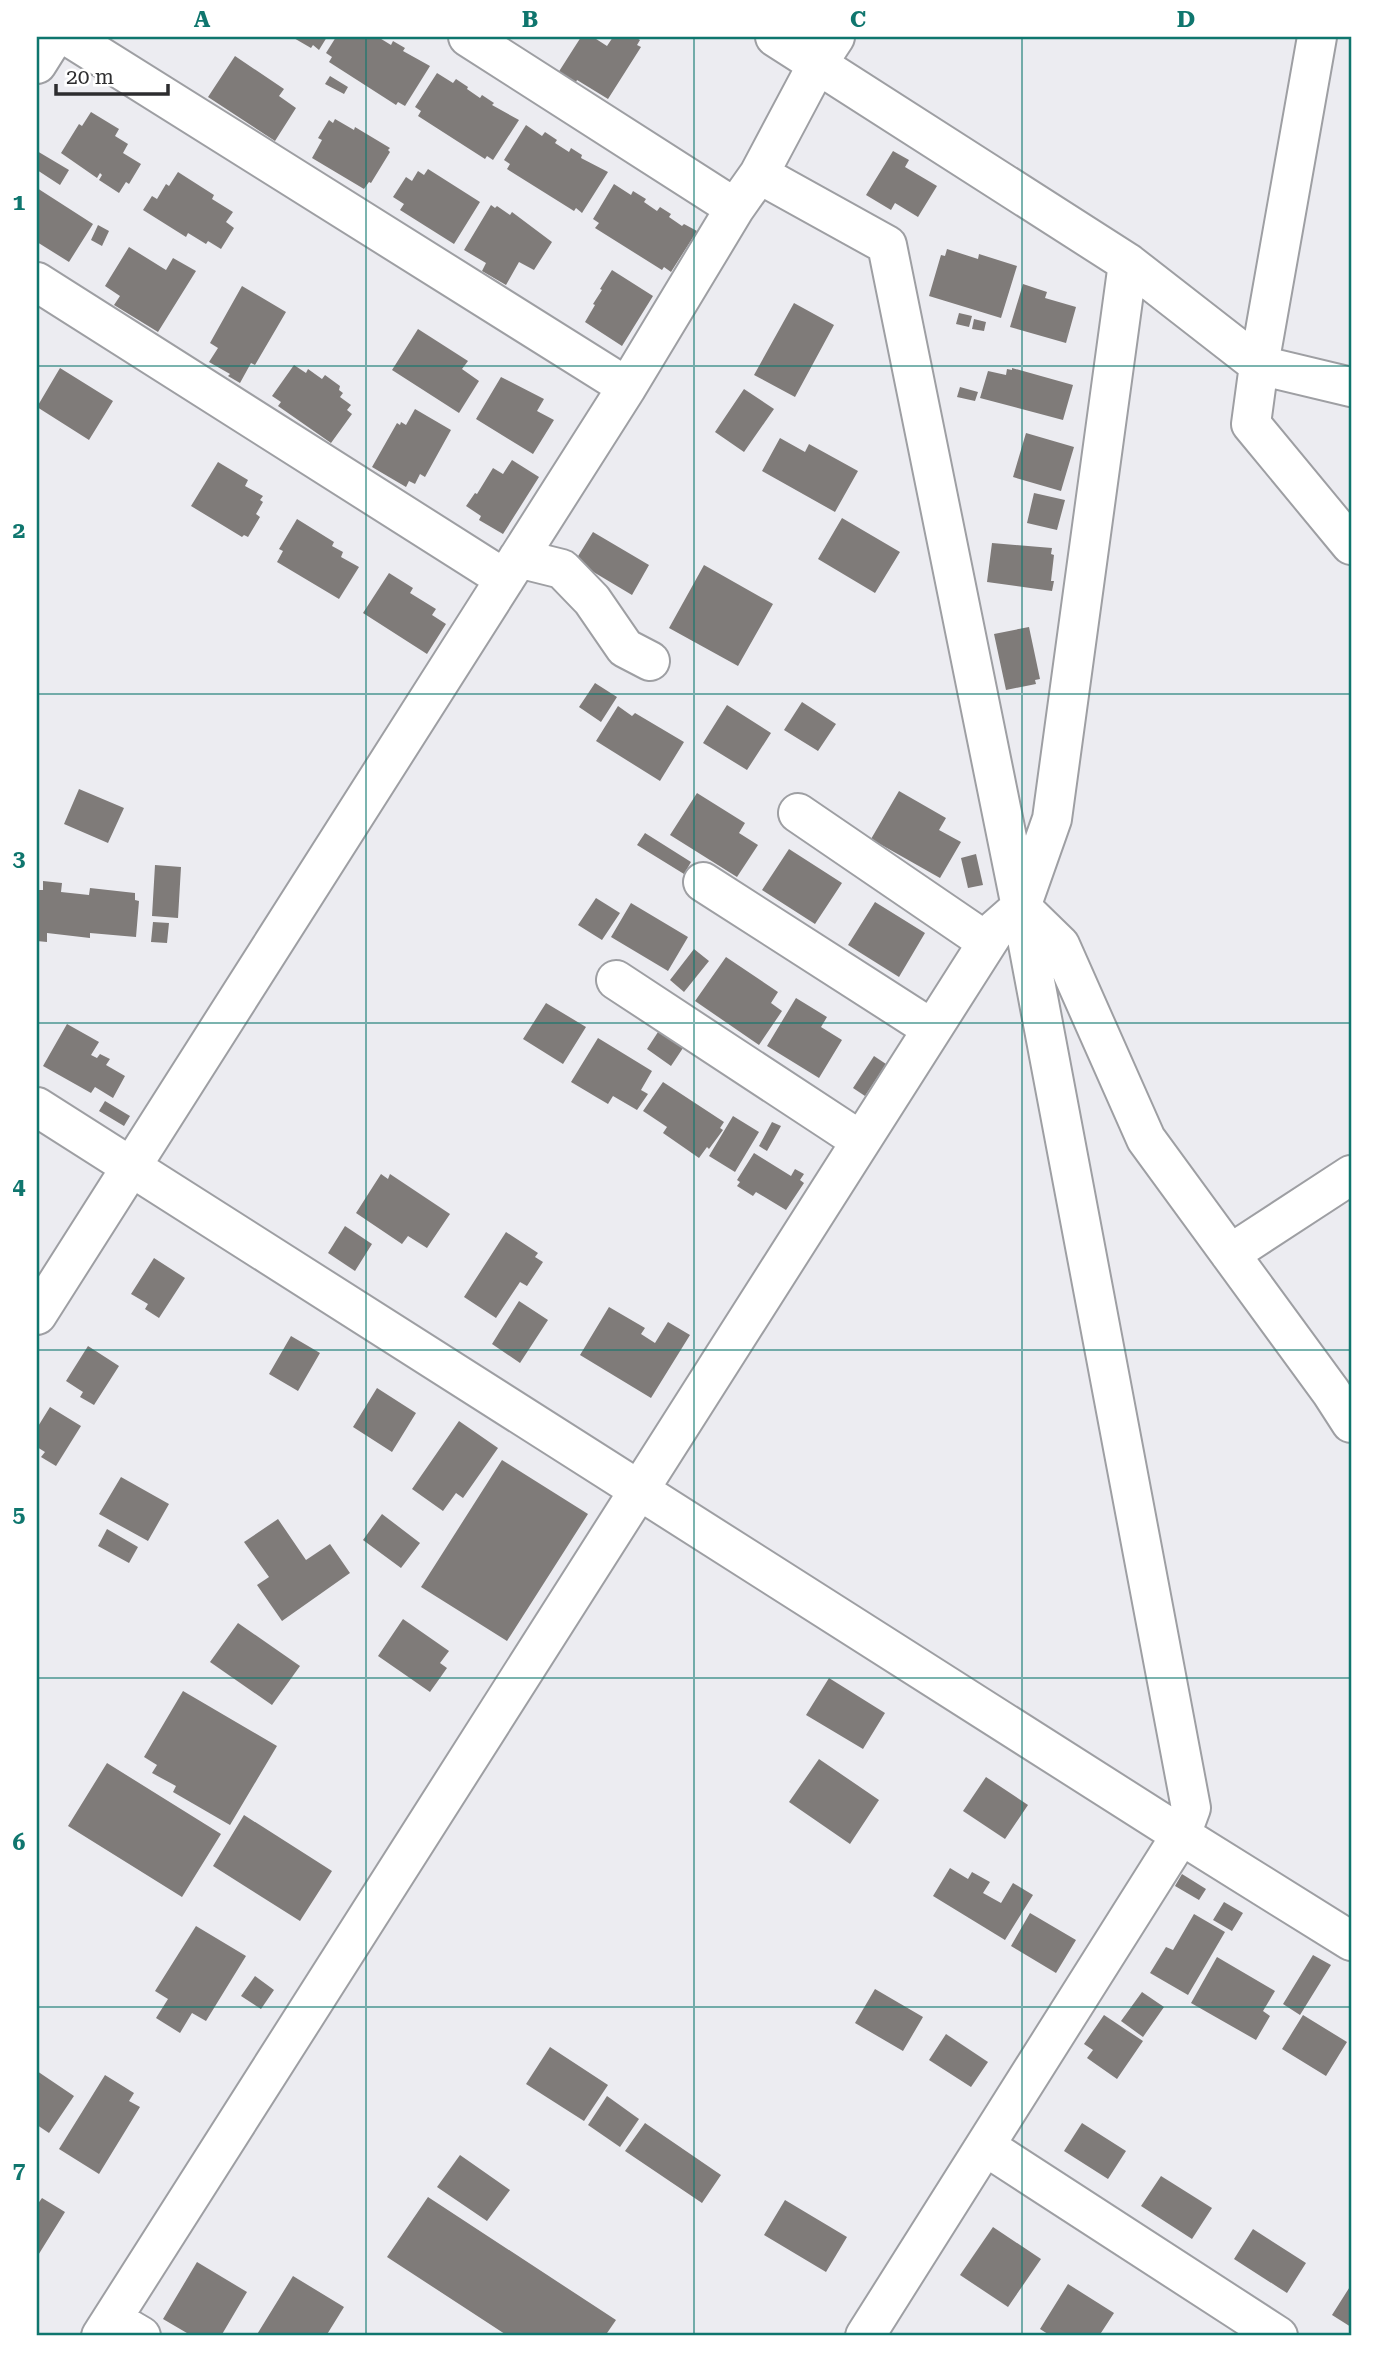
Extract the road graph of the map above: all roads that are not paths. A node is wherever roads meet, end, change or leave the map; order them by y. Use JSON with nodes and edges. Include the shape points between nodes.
{"nodes":[{"id":1,"x":54,"y":37,"type":"edge"},
{"id":2,"x":69,"y":37,"type":"edge"},
{"id":3,"x":468,"y":37,"type":"edge"},
{"id":4,"x":775,"y":37,"type":"edge"},
{"id":5,"x":1317,"y":37,"type":"edge"},
{"id":6,"x":827,"y":50,"type":"edge"},
{"id":7,"x":37,"y":64,"type":"edge"},
{"id":8,"x":759,"y":174,"type":"junction"},
{"id":9,"x":735,"y":208,"type":"junction"},
{"id":10,"x":1128,"y":263,"type":"junction"},
{"id":11,"x":37,"y":282,"type":"edge"},
{"id":12,"x":1259,"y":365,"type":"junction"},
{"id":13,"x":627,"y":387,"type":"junction"},
{"id":14,"x":1351,"y":387,"type":"edge"},
{"id":15,"x":1351,"y":545,"type":"edge"},
{"id":16,"x":511,"y":568,"type":"junction"},
{"id":17,"x":650,"y":661,"type":"dead end"},
{"id":18,"x":798,"y":813,"type":"dead end"},
{"id":19,"x":703,"y":882,"type":"dead end"},
{"id":20,"x":1021,"y":907,"type":"junction"},
{"id":21,"x":988,"y":942,"type":"junction"},
{"id":22,"x":616,"y":980,"type":"dead end"},
{"id":23,"x":932,"y":1029,"type":"junction"},
{"id":24,"x":37,"y":1107,"type":"edge"},
{"id":25,"x":861,"y":1141,"type":"junction"},
{"id":26,"x":131,"y":1167,"type":"junction"},
{"id":27,"x":1351,"y":1175,"type":"edge"},
{"id":28,"x":1230,"y":1254,"type":"junction"},
{"id":29,"x":37,"y":1315,"type":"edge"},
{"id":30,"x":1351,"y":1423,"type":"edge"},
{"id":31,"x":640,"y":1489,"type":"junction"},
{"id":32,"x":1181,"y":1836,"type":"junction"},
{"id":33,"x":1351,"y":1941,"type":"edge"},
{"id":34,"x":985,"y":2146,"type":"junction"},
{"id":35,"x":118,"y":2330,"type":"edge"},
{"id":36,"x":865,"y":2336,"type":"edge"},
{"id":37,"x":1278,"y":2336,"type":"edge"}],
"edges":[{"from":1,"to":7,"type":"street"},
{"from":2,"to":13,"type":"street"},
{"from":3,"to":9,"type":"street"},
{"from":4,"to":6,"type":"street"},
{"from":5,"to":12,"type":"street"},
{"from":6,"to":8,"type":"street"},
{"from":6,"to":10,"type":"street"},
{"from":8,"to":9,"type":"street"},
{"from":8,"to":20,"type":"street","via":[[887,245]]},
{"from":9,"to":13,"type":"street"},
{"from":10,"to":12,"type":"street"},
{"from":10,"to":20,"type":"street","via":[[1052,819]]},
{"from":11,"to":16,"type":"street"},
{"from":12,"to":14,"type":"street"},
{"from":12,"to":15,"type":"street","via":[[1251,424]]},
{"from":13,"to":16,"type":"street"},
{"from":16,"to":17,"type":"street","via":[[562,569],[592,600],[625,648]]},
{"from":16,"to":26,"type":"street"},
{"from":18,"to":21,"type":"street"},
{"from":19,"to":23,"type":"street"},
{"from":20,"to":21,"type":"street"},
{"from":20,"to":28,"type":"street","via":[[1060,945],[1146,1139]]},
{"from":20,"to":32,"type":"street","via":[[1191,1808]]},
{"from":21,"to":23,"type":"street"},
{"from":22,"to":25,"type":"street"},
{"from":23,"to":25,"type":"street"},
{"from":24,"to":26,"type":"street"},
{"from":25,"to":31,"type":"street"},
{"from":26,"to":29,"type":"street"},
{"from":26,"to":31,"type":"street"},
{"from":27,"to":28,"type":"street"},
{"from":28,"to":30,"type":"street"},
{"from":31,"to":32,"type":"street"},
{"from":31,"to":35,"type":"street"},
{"from":32,"to":33,"type":"street"},
{"from":32,"to":34,"type":"street"},
{"from":34,"to":36,"type":"street"},
{"from":34,"to":37,"type":"street"}]}
